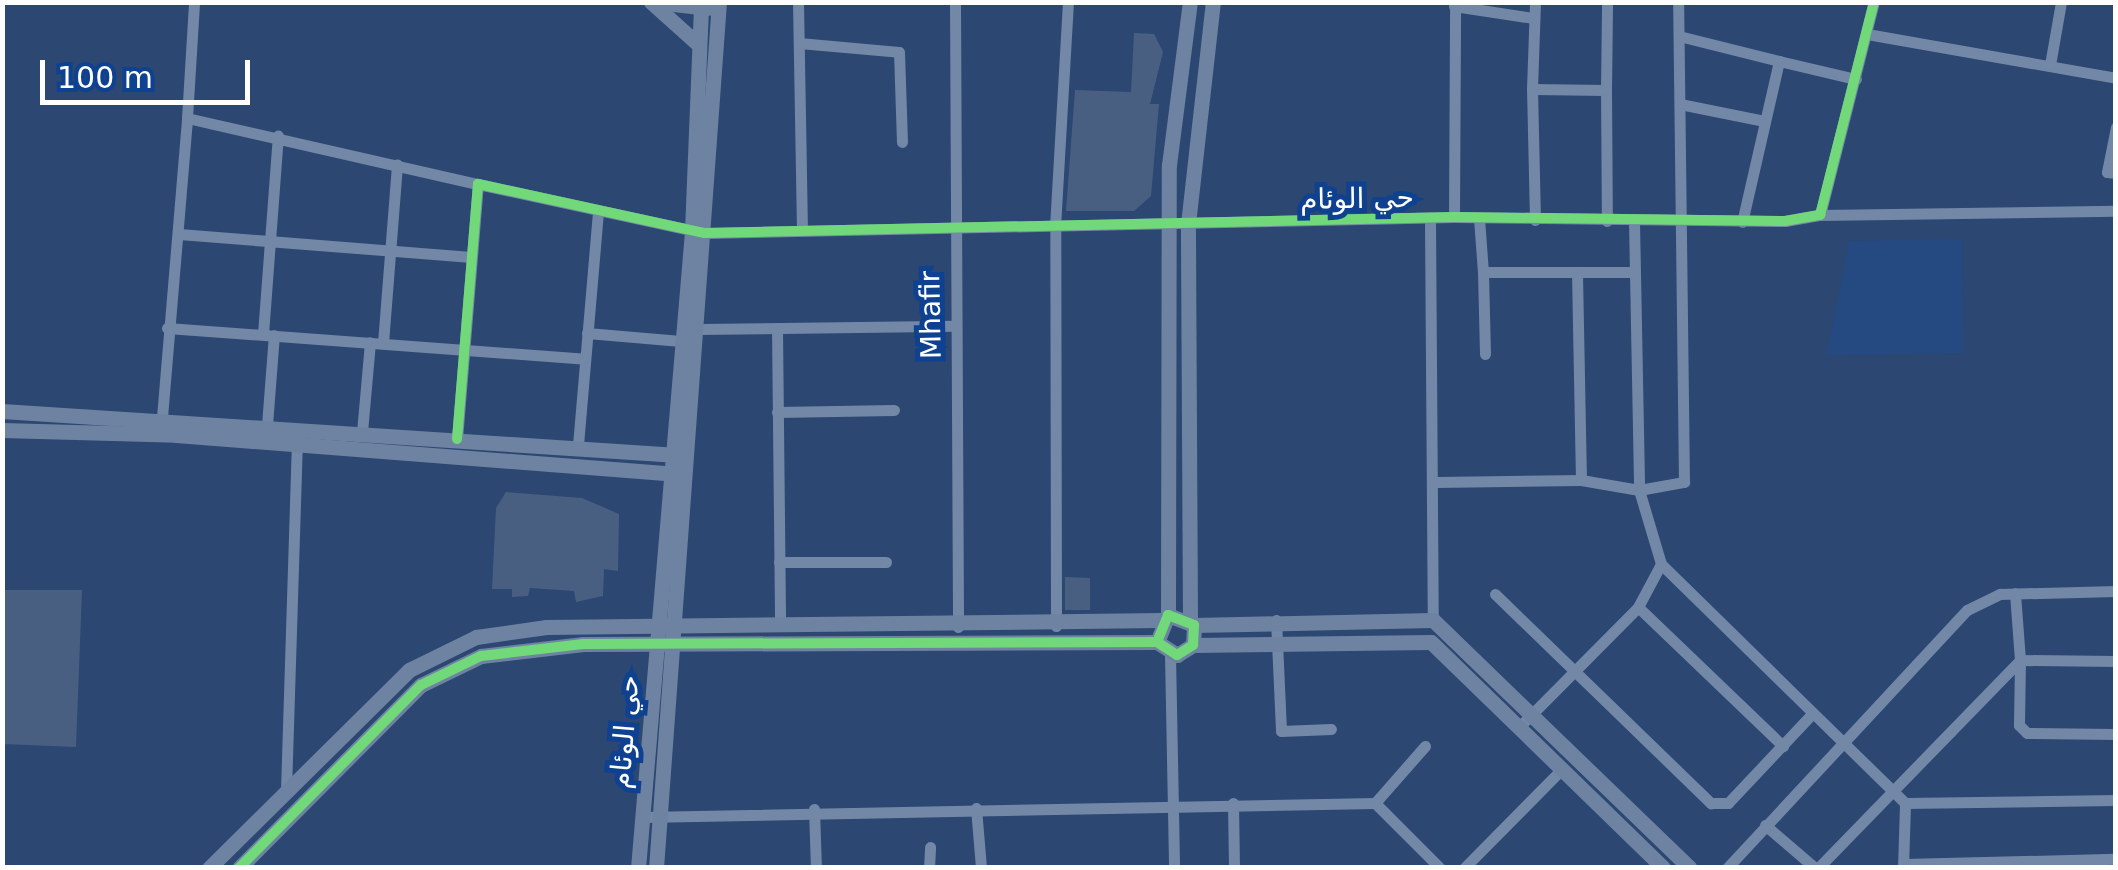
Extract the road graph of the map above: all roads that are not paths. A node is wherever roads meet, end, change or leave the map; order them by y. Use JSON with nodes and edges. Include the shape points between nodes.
{"nodes":[{"id":1,"x":194,"y":2,"type":"edge"},
{"id":2,"x":654,"y":2,"type":"edge"},
{"id":3,"x":798,"y":2,"type":"edge"},
{"id":4,"x":954,"y":2,"type":"edge"},
{"id":5,"x":1068,"y":2,"type":"edge"},
{"id":6,"x":1190,"y":2,"type":"edge"},
{"id":7,"x":1213,"y":2,"type":"edge"},
{"id":8,"x":1535,"y":2,"type":"edge"},
{"id":9,"x":1607,"y":2,"type":"edge"},
{"id":10,"x":1678,"y":2,"type":"edge"},
{"id":11,"x":2061,"y":2,"type":"edge"},
{"id":12,"x":1870,"y":3,"type":"edge"},
{"id":13,"x":1454,"y":4,"type":"edge"},
{"id":14,"x":701,"y":5,"type":"edge"},
{"id":15,"x":721,"y":5,"type":"edge"},
{"id":16,"x":1532,"y":18,"type":"junction"},
{"id":17,"x":1867,"y":34,"type":"junction"},
{"id":18,"x":1679,"y":36,"type":"junction"},
{"id":19,"x":799,"y":43,"type":"junction"},
{"id":20,"x":701,"y":48,"type":"junction"},
{"id":21,"x":1779,"y":61,"type":"junction"},
{"id":22,"x":2050,"y":65,"type":"junction"},
{"id":23,"x":2116,"y":78,"type":"edge"},
{"id":24,"x":1856,"y":80,"type":"junction"},
{"id":25,"x":1532,"y":90,"type":"junction"},
{"id":26,"x":1606,"y":90,"type":"junction"},
{"id":27,"x":1680,"y":104,"type":"junction"},
{"id":28,"x":187,"y":118,"type":"junction"},
{"id":29,"x":1764,"y":121,"type":"junction"},
{"id":30,"x":2116,"y":127,"type":"edge"},
{"id":31,"x":278,"y":136,"type":"junction"},
{"id":32,"x":902,"y":142,"type":"dead end"},
{"id":33,"x":397,"y":164,"type":"junction"},
{"id":34,"x":2116,"y":173,"type":"edge"},
{"id":35,"x":478,"y":184,"type":"junction"},
{"id":36,"x":2116,"y":211,"type":"edge"},
{"id":37,"x":598,"y":212,"type":"junction"},
{"id":38,"x":1820,"y":215,"type":"junction"},
{"id":39,"x":1454,"y":217,"type":"junction"},
{"id":40,"x":1478,"y":218,"type":"junction"},
{"id":41,"x":1430,"y":220,"type":"junction"},
{"id":42,"x":1535,"y":220,"type":"junction"},
{"id":43,"x":1607,"y":221,"type":"junction"},
{"id":44,"x":1634,"y":221,"type":"junction"},
{"id":45,"x":1679,"y":222,"type":"junction"},
{"id":46,"x":1742,"y":222,"type":"junction"},
{"id":47,"x":1170,"y":224,"type":"junction"},
{"id":48,"x":1188,"y":224,"type":"junction"},
{"id":49,"x":1055,"y":227,"type":"junction"},
{"id":50,"x":955,"y":228,"type":"junction"},
{"id":51,"x":802,"y":230,"type":"junction"},
{"id":52,"x":699,"y":232,"type":"junction"},
{"id":53,"x":179,"y":234,"type":"junction"},
{"id":54,"x":268,"y":242,"type":"junction"},
{"id":55,"x":388,"y":252,"type":"junction"},
{"id":56,"x":471,"y":258,"type":"junction"},
{"id":57,"x":1483,"y":272,"type":"junction"},
{"id":58,"x":1632,"y":272,"type":"junction"},
{"id":59,"x":1577,"y":273,"type":"junction"},
{"id":60,"x":956,"y":326,"type":"junction"},
{"id":61,"x":167,"y":328,"type":"junction"},
{"id":62,"x":777,"y":328,"type":"junction"},
{"id":63,"x":700,"y":330,"type":"junction"},
{"id":64,"x":587,"y":333,"type":"junction"},
{"id":65,"x":268,"y":335,"type":"junction"},
{"id":66,"x":681,"y":342,"type":"junction"},
{"id":67,"x":377,"y":343,"type":"junction"},
{"id":68,"x":464,"y":351,"type":"junction"},
{"id":69,"x":1485,"y":354,"type":"dead end"},
{"id":70,"x":585,"y":358,"type":"junction"},
{"id":71,"x":894,"y":410,"type":"dead end"},
{"id":72,"x":2,"y":411,"type":"edge"},
{"id":73,"x":778,"y":412,"type":"junction"},
{"id":74,"x":161,"y":417,"type":"junction"},
{"id":75,"x":267,"y":425,"type":"junction"},
{"id":76,"x":2,"y":430,"type":"edge"},
{"id":77,"x":362,"y":432,"type":"junction"},
{"id":78,"x":161,"y":435,"type":"junction"},
{"id":79,"x":457,"y":438,"type":"junction"},
{"id":80,"x":297,"y":444,"type":"junction"},
{"id":81,"x":578,"y":446,"type":"junction"},
{"id":82,"x":680,"y":455,"type":"junction"},
{"id":83,"x":678,"y":474,"type":"junction"},
{"id":84,"x":1582,"y":480,"type":"junction"},
{"id":85,"x":1436,"y":482,"type":"junction"},
{"id":86,"x":1639,"y":490,"type":"junction"},
{"id":87,"x":779,"y":562,"type":"junction"},
{"id":88,"x":886,"y":562,"type":"dead end"},
{"id":89,"x":1660,"y":564,"type":"junction"},
{"id":90,"x":2116,"y":591,"type":"edge"},
{"id":91,"x":2015,"y":593,"type":"junction"},
{"id":92,"x":1494,"y":594,"type":"dead end"},
{"id":93,"x":1638,"y":608,"type":"junction"},
{"id":94,"x":1165,"y":618,"type":"junction"},
{"id":95,"x":1276,"y":620,"type":"junction"},
{"id":96,"x":1434,"y":620,"type":"junction"},
{"id":97,"x":1192,"y":623,"type":"junction"},
{"id":98,"x":780,"y":624,"type":"junction"},
{"id":99,"x":1056,"y":626,"type":"junction"},
{"id":100,"x":666,"y":627,"type":"junction"},
{"id":101,"x":958,"y":627,"type":"junction"},
{"id":102,"x":1157,"y":642,"type":"junction"},
{"id":103,"x":1277,"y":643,"type":"junction"},
{"id":104,"x":1193,"y":644,"type":"junction"},
{"id":105,"x":664,"y":646,"type":"junction"},
{"id":106,"x":1170,"y":654,"type":"junction"},
{"id":107,"x":2020,"y":660,"type":"junction"},
{"id":108,"x":2116,"y":661,"type":"edge"},
{"id":109,"x":1571,"y":673,"type":"junction"},
{"id":110,"x":1534,"y":713,"type":"junction"},
{"id":111,"x":1812,"y":714,"type":"junction"},
{"id":112,"x":1520,"y":726,"type":"junction"},
{"id":113,"x":1332,"y":730,"type":"dead end"},
{"id":114,"x":2116,"y":734,"type":"edge"},
{"id":115,"x":1842,"y":742,"type":"junction"},
{"id":116,"x":1426,"y":746,"type":"dead end"},
{"id":117,"x":1783,"y":746,"type":"junction"},
{"id":118,"x":1561,"y":770,"type":"junction"},
{"id":119,"x":286,"y":790,"type":"junction"},
{"id":120,"x":1892,"y":792,"type":"junction"},
{"id":121,"x":2116,"y":800,"type":"edge"},
{"id":122,"x":1375,"y":803,"type":"junction"},
{"id":123,"x":1233,"y":804,"type":"junction"},
{"id":124,"x":1905,"y":804,"type":"junction"},
{"id":125,"x":1174,"y":806,"type":"junction"},
{"id":126,"x":976,"y":808,"type":"junction"},
{"id":127,"x":814,"y":810,"type":"junction"},
{"id":128,"x":651,"y":816,"type":"junction"},
{"id":129,"x":1765,"y":825,"type":"junction"},
{"id":130,"x":930,"y":847,"type":"dead end"},
{"id":131,"x":2116,"y":859,"type":"edge"},
{"id":132,"x":1904,"y":866,"type":"edge"},
{"id":133,"x":210,"y":868,"type":"edge"},
{"id":134,"x":239,"y":868,"type":"edge"},
{"id":135,"x":638,"y":868,"type":"edge"},
{"id":136,"x":656,"y":868,"type":"edge"},
{"id":137,"x":816,"y":868,"type":"edge"},
{"id":138,"x":930,"y":868,"type":"edge"},
{"id":139,"x":981,"y":868,"type":"edge"},
{"id":140,"x":1174,"y":868,"type":"edge"},
{"id":141,"x":1234,"y":868,"type":"edge"},
{"id":142,"x":1440,"y":868,"type":"edge"},
{"id":143,"x":1464,"y":868,"type":"edge"},
{"id":144,"x":1662,"y":868,"type":"edge"},
{"id":145,"x":1690,"y":868,"type":"edge"},
{"id":146,"x":1727,"y":868,"type":"edge"},
{"id":147,"x":1816,"y":868,"type":"edge"}],
"edges":[{"from":1,"to":28,"type":"street"},
{"from":2,"to":14,"type":"street"},
{"from":2,"to":20,"type":"street"},
{"from":3,"to":19,"type":"street"},
{"from":4,"to":50,"type":"street","name":"Mhafir"},
{"from":5,"to":49,"type":"street"},
{"from":6,"to":47,"type":"street","via":[[1174,102]]},
{"from":7,"to":48,"type":"street"},
{"from":8,"to":16,"type":"street"},
{"from":9,"to":26,"type":"street"},
{"from":10,"to":18,"type":"street"},
{"from":11,"to":22,"type":"street"},
{"from":12,"to":17,"type":"street"},
{"from":13,"to":16,"type":"street"},
{"from":13,"to":39,"type":"street"},
{"from":14,"to":15,"type":"street"},
{"from":14,"to":20,"type":"street","name":"حي الوئام"},
{"from":15,"to":52,"type":"street","name":"حي الوئام"},
{"from":16,"to":25,"type":"street"},
{"from":17,"to":22,"type":"street"},
{"from":17,"to":24,"type":"street"},
{"from":18,"to":21,"type":"street"},
{"from":18,"to":27,"type":"street"},
{"from":19,"to":32,"type":"street","via":[[899,52]]},
{"from":19,"to":51,"type":"street"},
{"from":20,"to":52,"type":"street","name":"حي الوئام"},
{"from":21,"to":24,"type":"street"},
{"from":21,"to":29,"type":"street"},
{"from":22,"to":23,"type":"street"},
{"from":24,"to":38,"type":"street"},
{"from":25,"to":26,"type":"street"},
{"from":25,"to":42,"type":"street"},
{"from":26,"to":43,"type":"street"},
{"from":27,"to":29,"type":"street"},
{"from":27,"to":45,"type":"street"},
{"from":28,"to":31,"type":"street"},
{"from":28,"to":53,"type":"street"},
{"from":29,"to":46,"type":"street"},
{"from":30,"to":34,"type":"street","via":[[2107,172]]},
{"from":31,"to":33,"type":"street"},
{"from":31,"to":54,"type":"street"},
{"from":33,"to":35,"type":"street"},
{"from":33,"to":55,"type":"street"},
{"from":35,"to":37,"type":"street"},
{"from":35,"to":56,"type":"street"},
{"from":36,"to":38,"type":"street","name":"حي الوئام"},
{"from":37,"to":52,"type":"street"},
{"from":37,"to":64,"type":"street"},
{"from":38,"to":46,"type":"street","name":"حي الوئام"},
{"from":39,"to":40,"type":"street","name":"حي الوئام"},
{"from":39,"to":41,"type":"street","name":"حي الوئام"},
{"from":40,"to":42,"type":"street","name":"حي الوئام"},
{"from":40,"to":57,"type":"street"},
{"from":41,"to":48,"type":"street","name":"حي الوئام"},
{"from":41,"to":85,"type":"street"},
{"from":42,"to":43,"type":"street","name":"حي الوئام"},
{"from":43,"to":44,"type":"street","name":"حي الوئام"},
{"from":44,"to":45,"type":"street","name":"حي الوئام"},
{"from":44,"to":58,"type":"street"},
{"from":45,"to":46,"type":"street","name":"حي الوئام"},
{"from":45,"to":86,"type":"street","via":[[1684,482]]},
{"from":47,"to":48,"type":"street","name":"حي الوئام"},
{"from":47,"to":49,"type":"street","name":"حي الوئام"},
{"from":47,"to":94,"type":"street"},
{"from":48,"to":97,"type":"street"},
{"from":49,"to":50,"type":"street","name":"حي الوئام"},
{"from":49,"to":99,"type":"street"},
{"from":50,"to":51,"type":"street","name":"حي الوئام"},
{"from":50,"to":60,"type":"street","name":"Mhafir"},
{"from":51,"to":52,"type":"street","name":"حي الوئام"},
{"from":52,"to":63,"type":"street","name":"حي الوئام"},
{"from":52,"to":66,"type":"street","name":"حي الوئام"},
{"from":53,"to":54,"type":"street"},
{"from":53,"to":61,"type":"street"},
{"from":54,"to":55,"type":"street"},
{"from":54,"to":65,"type":"street"},
{"from":55,"to":56,"type":"street"},
{"from":55,"to":67,"type":"street"},
{"from":56,"to":68,"type":"street"},
{"from":57,"to":59,"type":"street"},
{"from":57,"to":69,"type":"street"},
{"from":58,"to":59,"type":"street"},
{"from":58,"to":86,"type":"street"},
{"from":59,"to":84,"type":"street"},
{"from":60,"to":62,"type":"street"},
{"from":60,"to":101,"type":"street","name":"Mhafir"},
{"from":61,"to":65,"type":"street"},
{"from":61,"to":74,"type":"street"},
{"from":62,"to":63,"type":"street"},
{"from":62,"to":73,"type":"street"},
{"from":63,"to":82,"type":"street","name":"حي الوئام"},
{"from":64,"to":66,"type":"street"},
{"from":64,"to":70,"type":"street"},
{"from":65,"to":67,"type":"street"},
{"from":65,"to":75,"type":"street"},
{"from":66,"to":82,"type":"street","name":"حي الوئام"},
{"from":67,"to":68,"type":"street"},
{"from":67,"to":77,"type":"street"},
{"from":68,"to":70,"type":"street"},
{"from":68,"to":79,"type":"street"},
{"from":70,"to":81,"type":"street"},
{"from":71,"to":73,"type":"street"},
{"from":72,"to":74,"type":"street"},
{"from":73,"to":87,"type":"street"},
{"from":74,"to":75,"type":"street"},
{"from":74,"to":78,"type":"street"},
{"from":75,"to":77,"type":"street"},
{"from":76,"to":78,"type":"street"},
{"from":77,"to":79,"type":"street"},
{"from":78,"to":80,"type":"street"},
{"from":79,"to":81,"type":"street"},
{"from":80,"to":83,"type":"street"},
{"from":80,"to":119,"type":"street"},
{"from":81,"to":82,"type":"street"},
{"from":82,"to":83,"type":"street","name":"حي الوئام"},
{"from":83,"to":100,"type":"street","name":"حي الوئام"},
{"from":84,"to":85,"type":"street"},
{"from":84,"to":86,"type":"street"},
{"from":85,"to":96,"type":"street"},
{"from":86,"to":89,"type":"street"},
{"from":87,"to":88,"type":"street"},
{"from":87,"to":98,"type":"street"},
{"from":89,"to":93,"type":"street"},
{"from":89,"to":111,"type":"street"},
{"from":90,"to":91,"type":"street"},
{"from":91,"to":107,"type":"street"},
{"from":91,"to":115,"type":"street","via":[[1967,610]]},
{"from":92,"to":109,"type":"street"},
{"from":93,"to":109,"type":"street"},
{"from":93,"to":117,"type":"street"},
{"from":94,"to":97,"type":"street"},
{"from":94,"to":99,"type":"street"},
{"from":94,"to":102,"type":"street"},
{"from":95,"to":96,"type":"street"},
{"from":95,"to":97,"type":"street"},
{"from":95,"to":103,"type":"street"},
{"from":96,"to":110,"type":"street"},
{"from":97,"to":104,"type":"street"},
{"from":98,"to":100,"type":"street"},
{"from":98,"to":101,"type":"street"},
{"from":99,"to":101,"type":"street"},
{"from":100,"to":105,"type":"street","name":"حي الوئام"},
{"from":100,"to":119,"type":"street","via":[[511,630],[442,650],[409,670]]},
{"from":102,"to":105,"type":"street"},
{"from":102,"to":106,"type":"street"},
{"from":103,"to":104,"type":"street"},
{"from":103,"to":112,"type":"street","via":[[1431,642]]},
{"from":103,"to":113,"type":"street","via":[[1281,731]]},
{"from":104,"to":106,"type":"street"},
{"from":105,"to":128,"type":"street","name":"حي الوئام"},
{"from":105,"to":134,"type":"street","via":[[541,646],[450,668],[379,723]]},
{"from":106,"to":125,"type":"street"},
{"from":107,"to":108,"type":"street"},
{"from":107,"to":114,"type":"street","via":[[2022,730]]},
{"from":107,"to":120,"type":"street"},
{"from":109,"to":110,"type":"street"},
{"from":109,"to":117,"type":"street","via":[[1711,803],[1728,802]]},
{"from":110,"to":112,"type":"street"},
{"from":110,"to":145,"type":"street"},
{"from":111,"to":115,"type":"street"},
{"from":111,"to":117,"type":"street"},
{"from":112,"to":118,"type":"street"},
{"from":115,"to":120,"type":"street"},
{"from":115,"to":129,"type":"street"},
{"from":116,"to":122,"type":"street"},
{"from":118,"to":143,"type":"street"},
{"from":118,"to":144,"type":"street"},
{"from":119,"to":133,"type":"street"},
{"from":120,"to":124,"type":"street"},
{"from":120,"to":147,"type":"street"},
{"from":121,"to":124,"type":"street"},
{"from":122,"to":123,"type":"street"},
{"from":122,"to":142,"type":"street"},
{"from":123,"to":125,"type":"street"},
{"from":123,"to":141,"type":"street"},
{"from":124,"to":132,"type":"street"},
{"from":125,"to":126,"type":"street"},
{"from":125,"to":140,"type":"street"},
{"from":126,"to":127,"type":"street"},
{"from":126,"to":139,"type":"street"},
{"from":127,"to":128,"type":"street"},
{"from":127,"to":137,"type":"street"},
{"from":128,"to":135,"type":"street","name":"حي الوئام"},
{"from":128,"to":136,"type":"street","name":"حي الوئام"},
{"from":129,"to":146,"type":"street"},
{"from":129,"to":147,"type":"street"},
{"from":130,"to":138,"type":"street"},
{"from":131,"to":132,"type":"street"}]}
